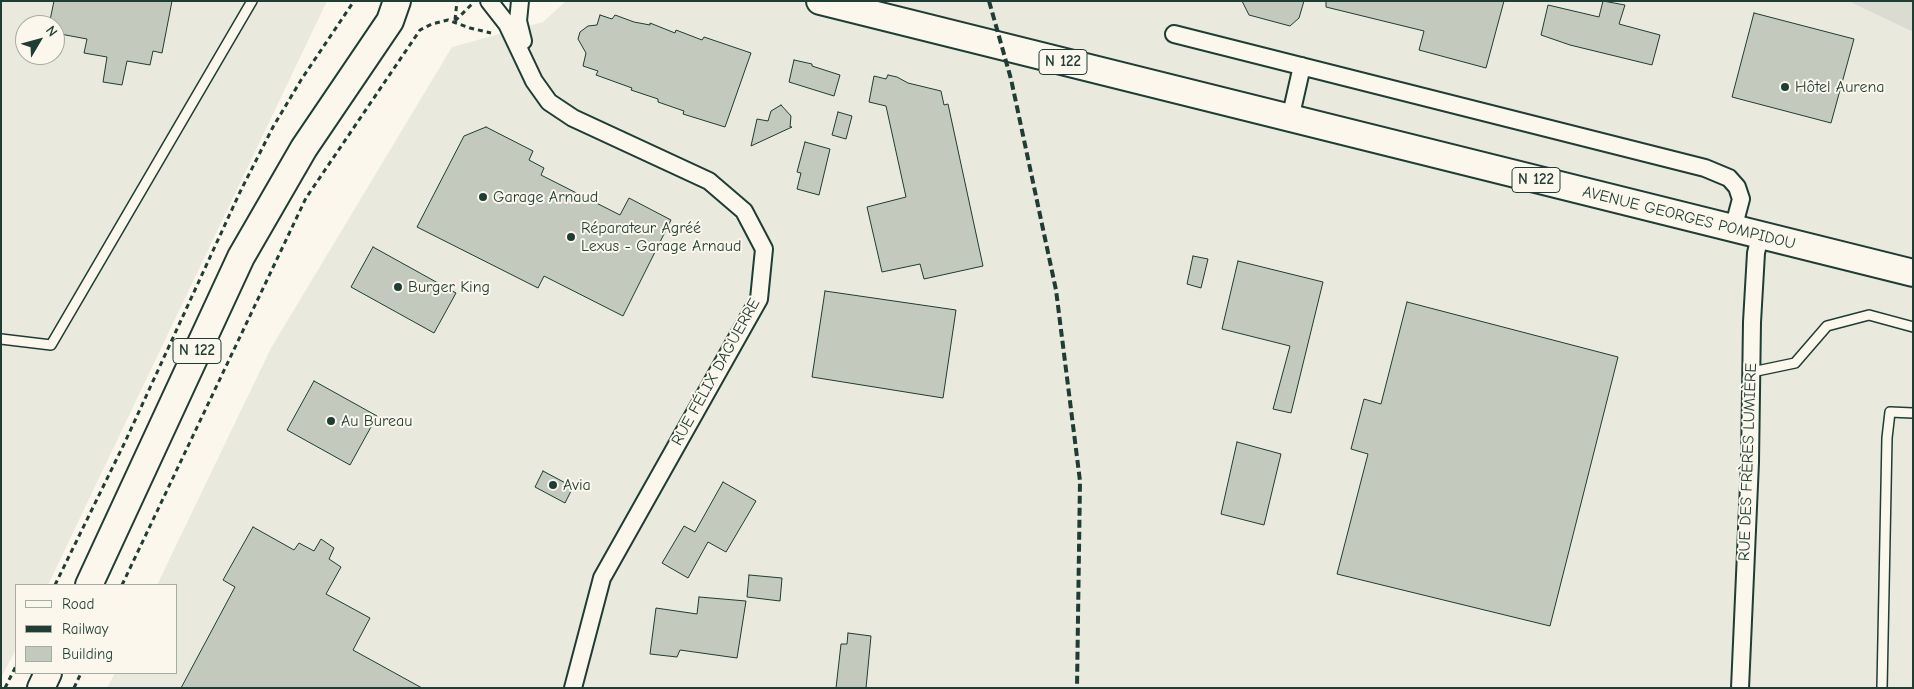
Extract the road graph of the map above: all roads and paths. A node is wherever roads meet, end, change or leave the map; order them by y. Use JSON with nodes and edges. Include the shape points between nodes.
{"nodes":[{"id":1,"x":252,"y":1,"type":"edge"},
{"id":2,"x":354,"y":1,"type":"edge"},
{"id":3,"x":415,"y":1,"type":"edge"},
{"id":4,"x":457,"y":1,"type":"edge"},
{"id":5,"x":474,"y":1,"type":"edge"},
{"id":6,"x":489,"y":1,"type":"edge"},
{"id":7,"x":520,"y":1,"type":"edge"},
{"id":8,"x":820,"y":1,"type":"edge"},
{"id":9,"x":394,"y":11,"type":"edge"},
{"id":10,"x":455,"y":21,"type":"junction"},
{"id":11,"x":1174,"y":34,"type":"dead end"},
{"id":12,"x":1302,"y":66,"type":"junction"},
{"id":13,"x":530,"y":70,"type":"junction"},
{"id":14,"x":1290,"y":119,"type":"junction"},
{"id":15,"x":1733,"y":229,"type":"junction"},
{"id":16,"x":1760,"y":236,"type":"junction"},
{"id":17,"x":1913,"y":273,"type":"edge"},
{"id":18,"x":1913,"y":327,"type":"edge"},
{"id":19,"x":1,"y":339,"type":"edge"},
{"id":20,"x":1752,"y":372,"type":"junction"},
{"id":21,"x":1913,"y":413,"type":"edge"},
{"id":22,"x":56,"y":584,"type":"edge"},
{"id":23,"x":89,"y":584,"type":"edge"},
{"id":24,"x":122,"y":584,"type":"edge"},
{"id":25,"x":15,"y":668,"type":"edge"},
{"id":26,"x":48,"y":674,"type":"edge"},
{"id":27,"x":81,"y":674,"type":"edge"},
{"id":28,"x":5,"y":688,"type":"edge"},
{"id":29,"x":41,"y":688,"type":"edge"},
{"id":30,"x":74,"y":688,"type":"edge"},
{"id":31,"x":573,"y":688,"type":"edge"},
{"id":32,"x":1740,"y":688,"type":"edge"},
{"id":33,"x":1882,"y":688,"type":"edge"}],
"edges":[{"from":1,"to":19,"type":"lane","via":[[51,345]]},
{"from":2,"to":22,"type":"path","via":[[273,127]]},
{"from":3,"to":9,"type":"main road","number":"N 122"},
{"from":4,"to":10,"type":"path"},
{"from":5,"to":10,"type":"path"},
{"from":6,"to":13,"type":"street","name":"RUE FÉLIX DAGUERRE","via":[[507,24]]},
{"from":7,"to":13,"type":"street","name":"RUE FÉLIX DAGUERRE","via":[[518,21]]},
{"from":8,"to":14,"type":"main road","name":"AVENUE GEORGES POMPIDOU","number":"N 122"},
{"from":9,"to":23,"type":"main road","number":"N 122","via":[[304,148],[242,257]]},
{"from":10,"to":24,"type":"path","via":[[426,26],[414,38],[306,198]]},
{"from":11,"to":12,"type":"street"},
{"from":12,"to":14,"type":"street"},
{"from":12,"to":15,"type":"street","via":[[1705,168],[1728,178],[1736,187],[1741,199]]},
{"from":13,"to":31,"type":"street","name":"RUE FÉLIX DAGUERRE","via":[[549,102],[573,118],[709,181],[744,211],[764,249],[759,300],[602,578]]},
{"from":14,"to":15,"type":"main road","name":"AVENUE GEORGES POMPIDOU","number":"N 122"},
{"from":15,"to":16,"type":"main road","name":"AVENUE GEORGES POMPIDOU","number":"N 122"},
{"from":16,"to":17,"type":"main road","name":"AVENUE GEORGES POMPIDOU","number":"N 122"},
{"from":16,"to":20,"type":"street","name":"RUE DES FRÈRES LUMIÈRE","via":[[1756,253]]},
{"from":18,"to":20,"type":"lane","via":[[1869,314],[1827,326],[1795,363]]},
{"from":20,"to":32,"type":"street","name":"RUE DES FRÈRES LUMIÈRE"},
{"from":21,"to":33,"type":"lane","via":[[1890,412]]},
{"from":25,"to":28,"type":"path"},
{"from":26,"to":29,"type":"main road"},
{"from":27,"to":30,"type":"path"}]}
